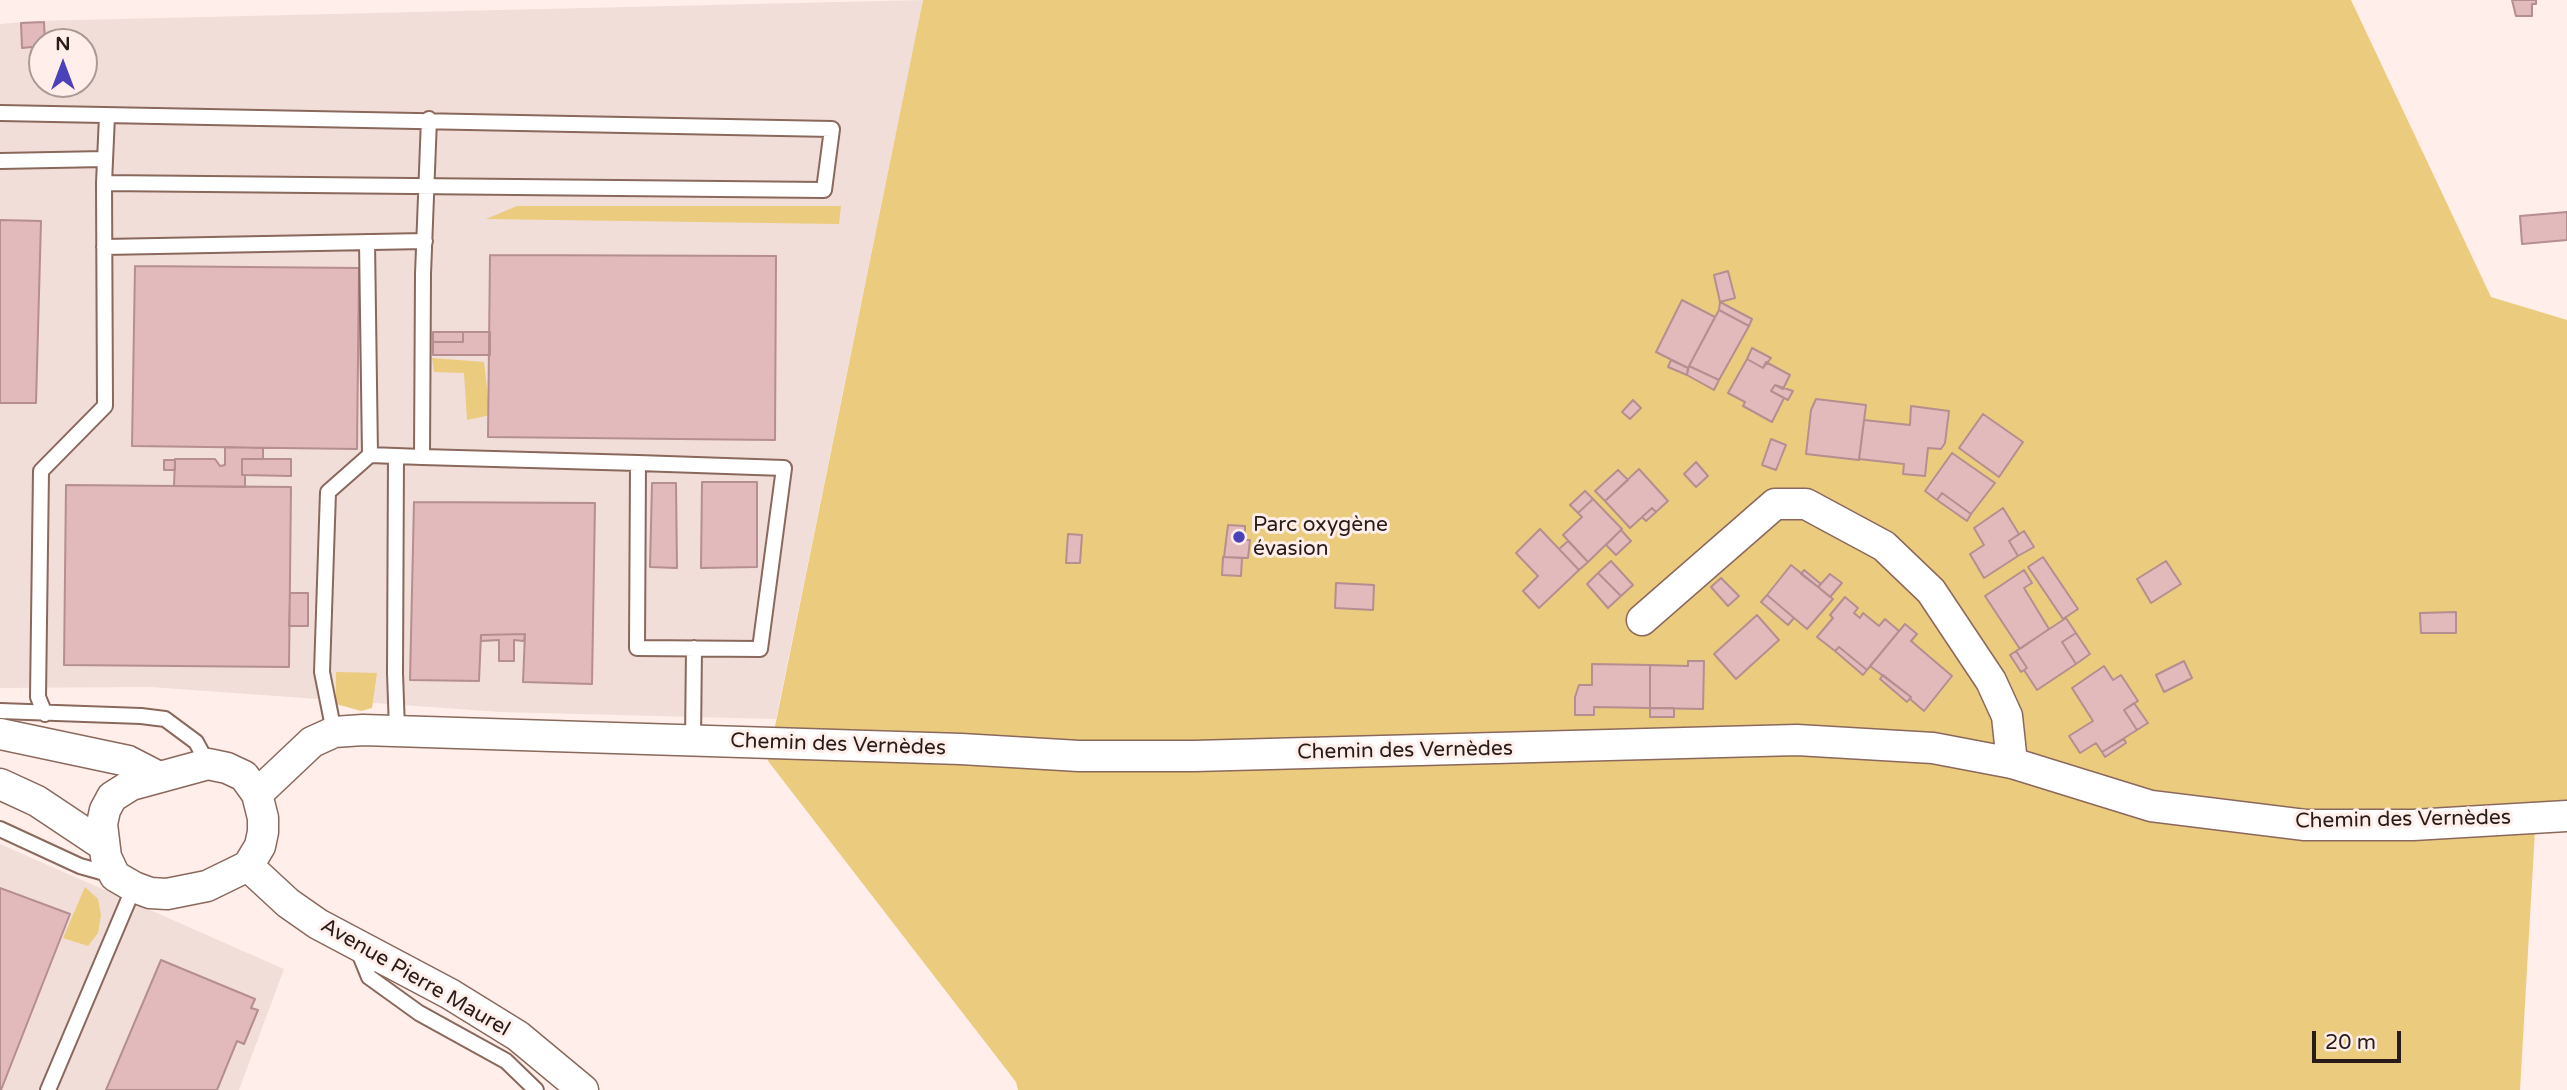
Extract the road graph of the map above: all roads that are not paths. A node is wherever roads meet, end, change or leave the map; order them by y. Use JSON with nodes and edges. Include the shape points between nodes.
{"nodes":[{"id":1,"x":0,"y":113,"type":"edge"},
{"id":2,"x":107,"y":116,"type":"junction"},
{"id":3,"x":429,"y":119,"type":"junction"},
{"id":4,"x":105,"y":159,"type":"junction"},
{"id":5,"x":0,"y":161,"type":"edge"},
{"id":6,"x":104,"y":183,"type":"junction"},
{"id":7,"x":427,"y":186,"type":"junction"},
{"id":8,"x":425,"y":241,"type":"junction"},
{"id":9,"x":368,"y":242,"type":"junction"},
{"id":10,"x":104,"y":247,"type":"junction"},
{"id":11,"x":370,"y":455,"type":"junction"},
{"id":12,"x":396,"y":456,"type":"junction"},
{"id":13,"x":422,"y":457,"type":"junction"},
{"id":14,"x":638,"y":463,"type":"junction"},
{"id":15,"x":1642,"y":620,"type":"dead end"},
{"id":16,"x":694,"y":648,"type":"junction"},
{"id":17,"x":0,"y":711,"type":"edge"},
{"id":18,"x":45,"y":713,"type":"junction"},
{"id":19,"x":397,"y":730,"type":"junction"},
{"id":20,"x":334,"y":732,"type":"junction"},
{"id":21,"x":0,"y":734,"type":"edge"},
{"id":22,"x":693,"y":740,"type":"junction"},
{"id":23,"x":2012,"y":763,"type":"junction"},
{"id":24,"x":208,"y":764,"type":"junction"},
{"id":25,"x":159,"y":777,"type":"junction"},
{"id":26,"x":0,"y":784,"type":"edge"},
{"id":27,"x":257,"y":794,"type":"junction"},
{"id":28,"x":2567,"y":816,"type":"edge"},
{"id":29,"x":0,"y":830,"type":"edge"},
{"id":30,"x":103,"y":845,"type":"junction"},
{"id":31,"x":248,"y":866,"type":"junction"},
{"id":32,"x":125,"y":881,"type":"junction"},
{"id":33,"x":354,"y":942,"type":"junction"},
{"id":34,"x":48,"y":1090,"type":"edge"},
{"id":35,"x":536,"y":1090,"type":"edge"},
{"id":36,"x":583,"y":1090,"type":"edge"}],
"edges":[{"from":1,"to":2,"type":"lane"},
{"from":2,"to":3,"type":"lane"},
{"from":2,"to":4,"type":"lane"},
{"from":3,"to":7,"type":"lane"},
{"from":3,"to":7,"type":"lane","via":[[832,129],[824,190]]},
{"from":4,"to":5,"type":"lane"},
{"from":4,"to":6,"type":"lane"},
{"from":6,"to":7,"type":"lane"},
{"from":6,"to":10,"type":"lane"},
{"from":7,"to":8,"type":"lane"},
{"from":8,"to":9,"type":"lane"},
{"from":8,"to":13,"type":"lane"},
{"from":9,"to":10,"type":"lane"},
{"from":9,"to":11,"type":"lane"},
{"from":10,"to":18,"type":"lane","via":[[105,406],[41,471],[38,697]]},
{"from":11,"to":12,"type":"lane"},
{"from":11,"to":20,"type":"lane","via":[[328,492],[322,672]]},
{"from":12,"to":13,"type":"lane"},
{"from":12,"to":19,"type":"lane"},
{"from":13,"to":14,"type":"lane"},
{"from":14,"to":16,"type":"lane","via":[[637,648]]},
{"from":14,"to":16,"type":"lane","via":[[784,468],[760,649]]},
{"from":15,"to":23,"type":"street","via":[[1775,503],[1806,504],[1884,546],[1931,591],[1991,681],[2007,716]]},
{"from":16,"to":22,"type":"lane"},
{"from":17,"to":18,"type":"lane"},
{"from":18,"to":24,"type":"lane","via":[[165,719],[196,742]]},
{"from":19,"to":20,"type":"street","name":"Chemin des Vernèdes"},
{"from":19,"to":22,"type":"street","name":"Chemin des Vernèdes"},
{"from":20,"to":27,"type":"street","name":"Chemin des Vernèdes","via":[[312,742]]},
{"from":21,"to":25,"type":"street","via":[[128,761]]},
{"from":22,"to":23,"type":"street","name":"Chemin des Vernèdes","via":[[1079,756],[1797,740],[1933,748]]},
{"from":23,"to":28,"type":"street","name":"Chemin des Vernèdes","via":[[2151,806],[2305,825],[2413,825]]},
{"from":24,"to":25,"type":"street"},
{"from":24,"to":27,"type":"street","via":[[244,776]]},
{"from":25,"to":30,"type":"street","via":[[131,785],[112,797],[102,824]]},
{"from":26,"to":30,"type":"street"},
{"from":27,"to":31,"type":"street","via":[[262,832]]},
{"from":29,"to":32,"type":"lane"},
{"from":30,"to":32,"type":"street","via":[[106,857]]},
{"from":31,"to":32,"type":"street","via":[[229,877],[167,894],[150,893]]},
{"from":31,"to":33,"type":"street","name":"Avenue Pierre Maurel","via":[[288,903]]},
{"from":32,"to":34,"type":"lane"},
{"from":33,"to":35,"type":"lane","via":[[369,977],[419,1013],[506,1061]]},
{"from":33,"to":36,"type":"street","name":"Avenue Pierre Maurel","via":[[518,1036]]}]}
